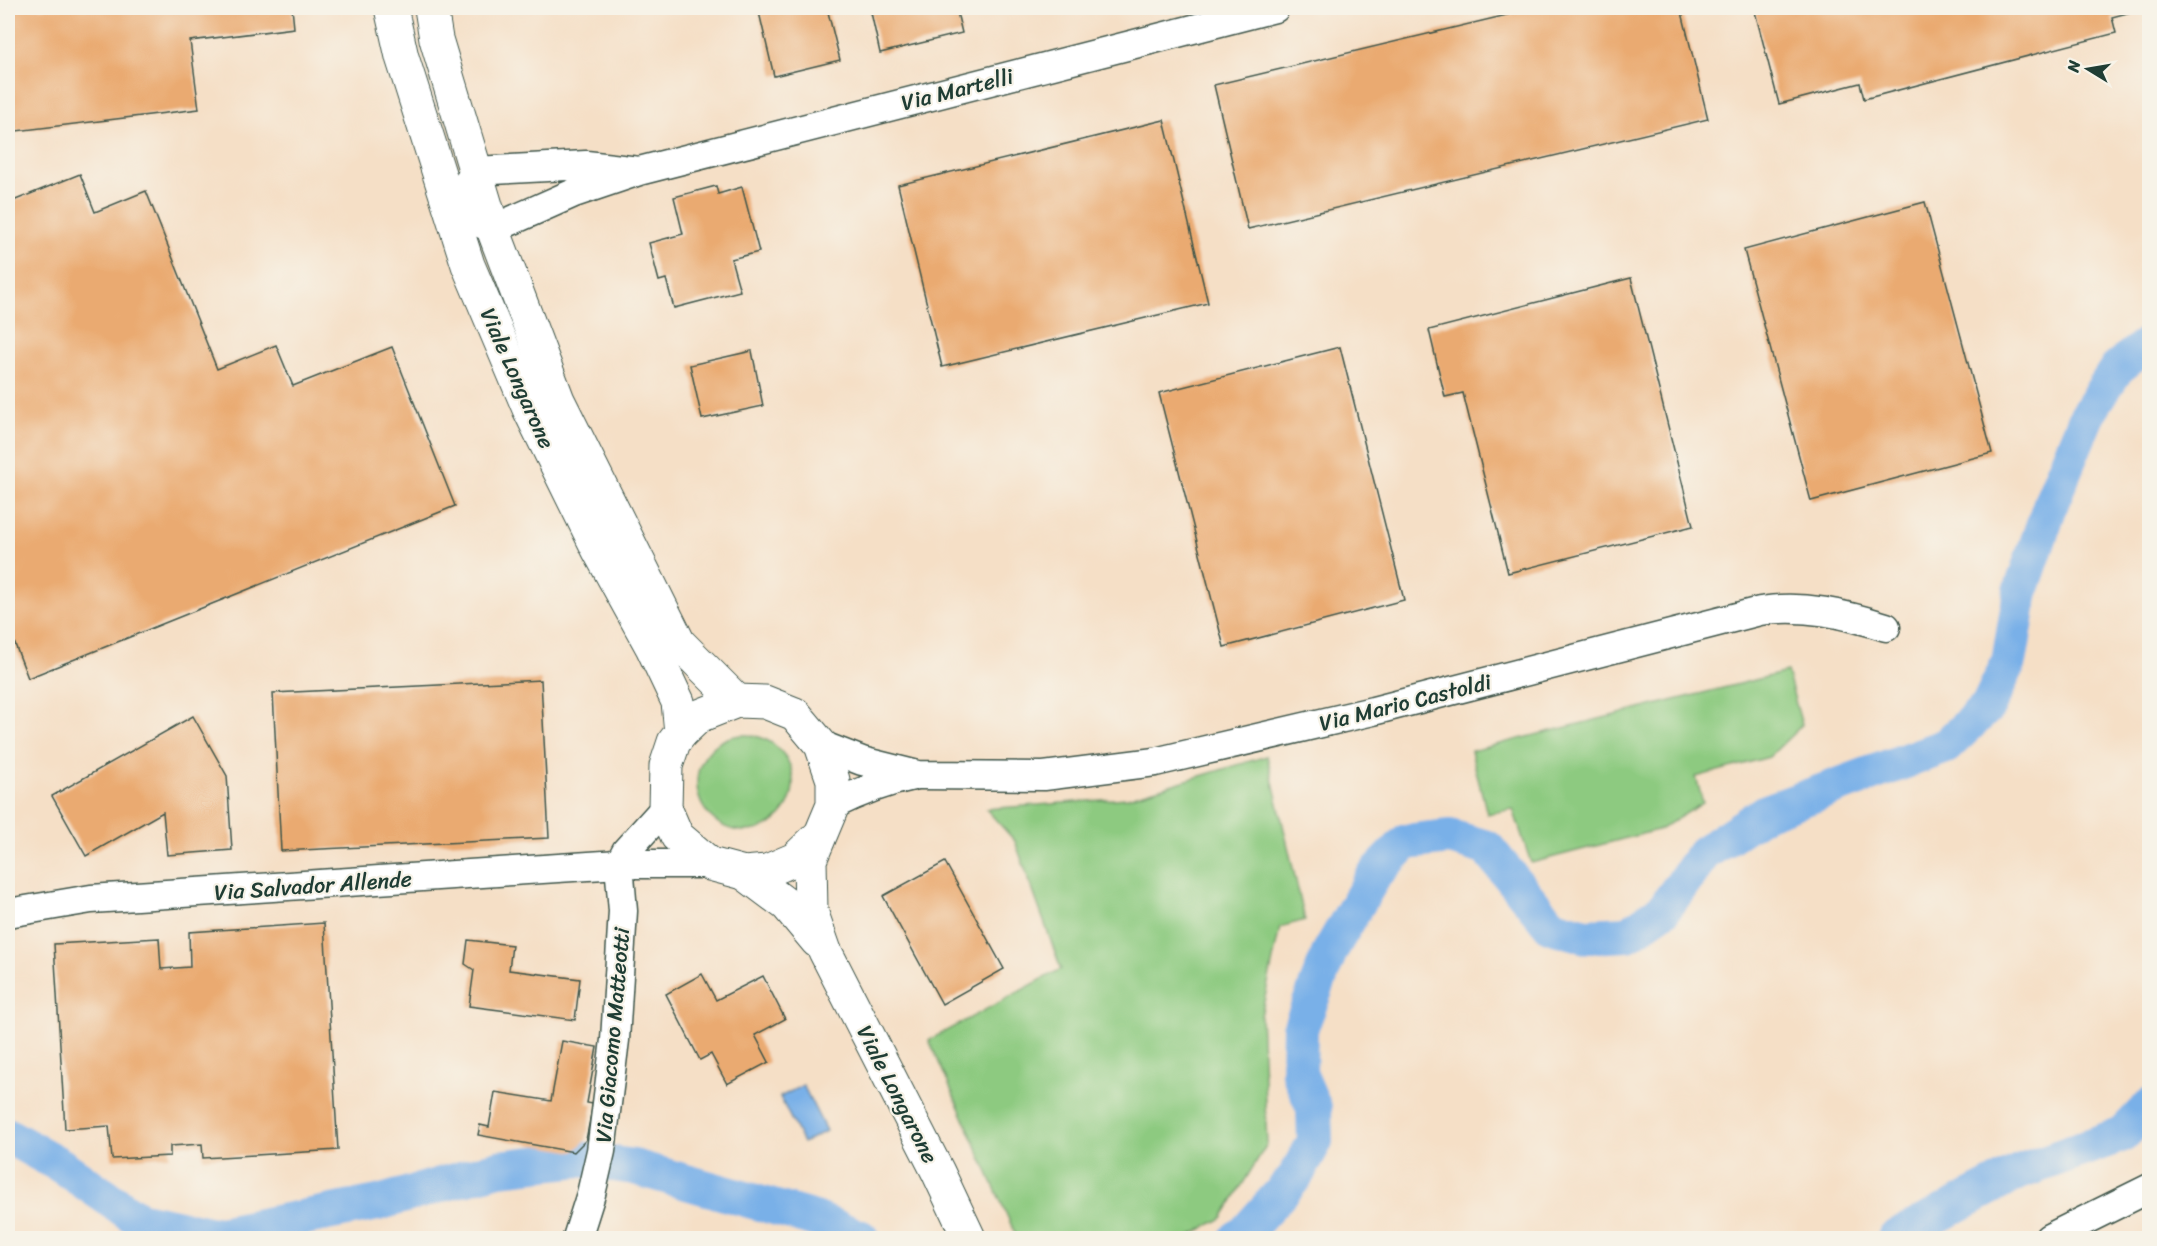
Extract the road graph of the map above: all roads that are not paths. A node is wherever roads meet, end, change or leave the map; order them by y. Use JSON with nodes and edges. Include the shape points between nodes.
{"nodes":[{"id":1,"x":392,"y":8,"type":"edge"},
{"id":2,"x":431,"y":8,"type":"edge"},
{"id":3,"x":1275,"y":8,"type":"edge"},
{"id":4,"x":475,"y":171,"type":"junction"},
{"id":5,"x":639,"y":171,"type":"junction"},
{"id":6,"x":451,"y":210,"type":"junction"},
{"id":7,"x":493,"y":230,"type":"junction"},
{"id":8,"x":1886,"y":627,"type":"dead end"},
{"id":9,"x":737,"y":701,"type":"junction"},
{"id":10,"x":681,"y":733,"type":"junction"},
{"id":11,"x":821,"y":745,"type":"junction"},
{"id":12,"x":918,"y":775,"type":"junction"},
{"id":13,"x":833,"y":805,"type":"junction"},
{"id":14,"x":664,"y":808,"type":"junction"},
{"id":15,"x":820,"y":835,"type":"junction"},
{"id":16,"x":619,"y":864,"type":"junction"},
{"id":17,"x":710,"y":864,"type":"junction"},
{"id":18,"x":744,"y":873,"type":"junction"},
{"id":19,"x":8,"y":913,"type":"edge"},
{"id":20,"x":825,"y":951,"type":"junction"},
{"id":21,"x":2150,"y":1188,"type":"edge"},
{"id":22,"x":577,"y":1239,"type":"edge"},
{"id":23,"x":969,"y":1239,"type":"edge"},
{"id":24,"x":2049,"y":1239,"type":"edge"}],
"edges":[{"from":1,"to":6,"type":"main road","name":"Viale Longarone","via":[[402,57]]},
{"from":2,"to":4,"type":"main road","name":"Viale Longarone","via":[[436,39]]},
{"from":3,"to":5,"type":"street","name":"Via Martelli"},
{"from":4,"to":5,"type":"street","name":"Via Martelli","via":[[586,165]]},
{"from":4,"to":6,"type":"street"},
{"from":4,"to":7,"type":"main road","name":"Viale Longarone"},
{"from":5,"to":7,"type":"street","name":"Via Martelli","via":[[574,193]]},
{"from":6,"to":7,"type":"street"},
{"from":6,"to":10,"type":"main road","name":"Viale Longarone","via":[[468,265],[529,409],[678,702]]},
{"from":7,"to":9,"type":"main road","name":"Viale Longarone","via":[[558,400],[679,643]]},
{"from":8,"to":12,"type":"street","name":"Via Mario Castoldi","via":[[1857,618],[1781,608],[1155,762],[1044,776]]},
{"from":9,"to":10,"type":"main road","via":[[699,716]]},
{"from":9,"to":11,"type":"main road","via":[[765,702],[795,714]]},
{"from":10,"to":14,"type":"main road","via":[[666,766]]},
{"from":11,"to":12,"type":"street","name":"Via Mario Castoldi","via":[[862,761]]},
{"from":11,"to":13,"type":"main road","via":[[833,780]]},
{"from":12,"to":13,"type":"street","name":"Via Mario Castoldi","via":[[882,783]]},
{"from":13,"to":15,"type":"main road"},
{"from":14,"to":16,"type":"street"},
{"from":14,"to":17,"type":"main road","via":[[677,836]]},
{"from":15,"to":18,"type":"main road","via":[[785,865]]},
{"from":15,"to":20,"type":"main road","name":"Viale Longarone","via":[[810,860],[810,895],[811,911]]},
{"from":16,"to":17,"type":"street","name":"Via Salvador Allende"},
{"from":16,"to":19,"type":"street","name":"Via Salvador Allende","via":[[91,899]]},
{"from":16,"to":22,"type":"street","name":"Via Giacomo Matteotti","via":[[623,911],[617,1017],[601,1151]]},
{"from":17,"to":18,"type":"main road"},
{"from":18,"to":20,"type":"main road","name":"Viale Longarone","via":[[787,905]]},
{"from":20,"to":23,"type":"main road","name":"Viale Longarone"},
{"from":21,"to":24,"type":"street"}]}
